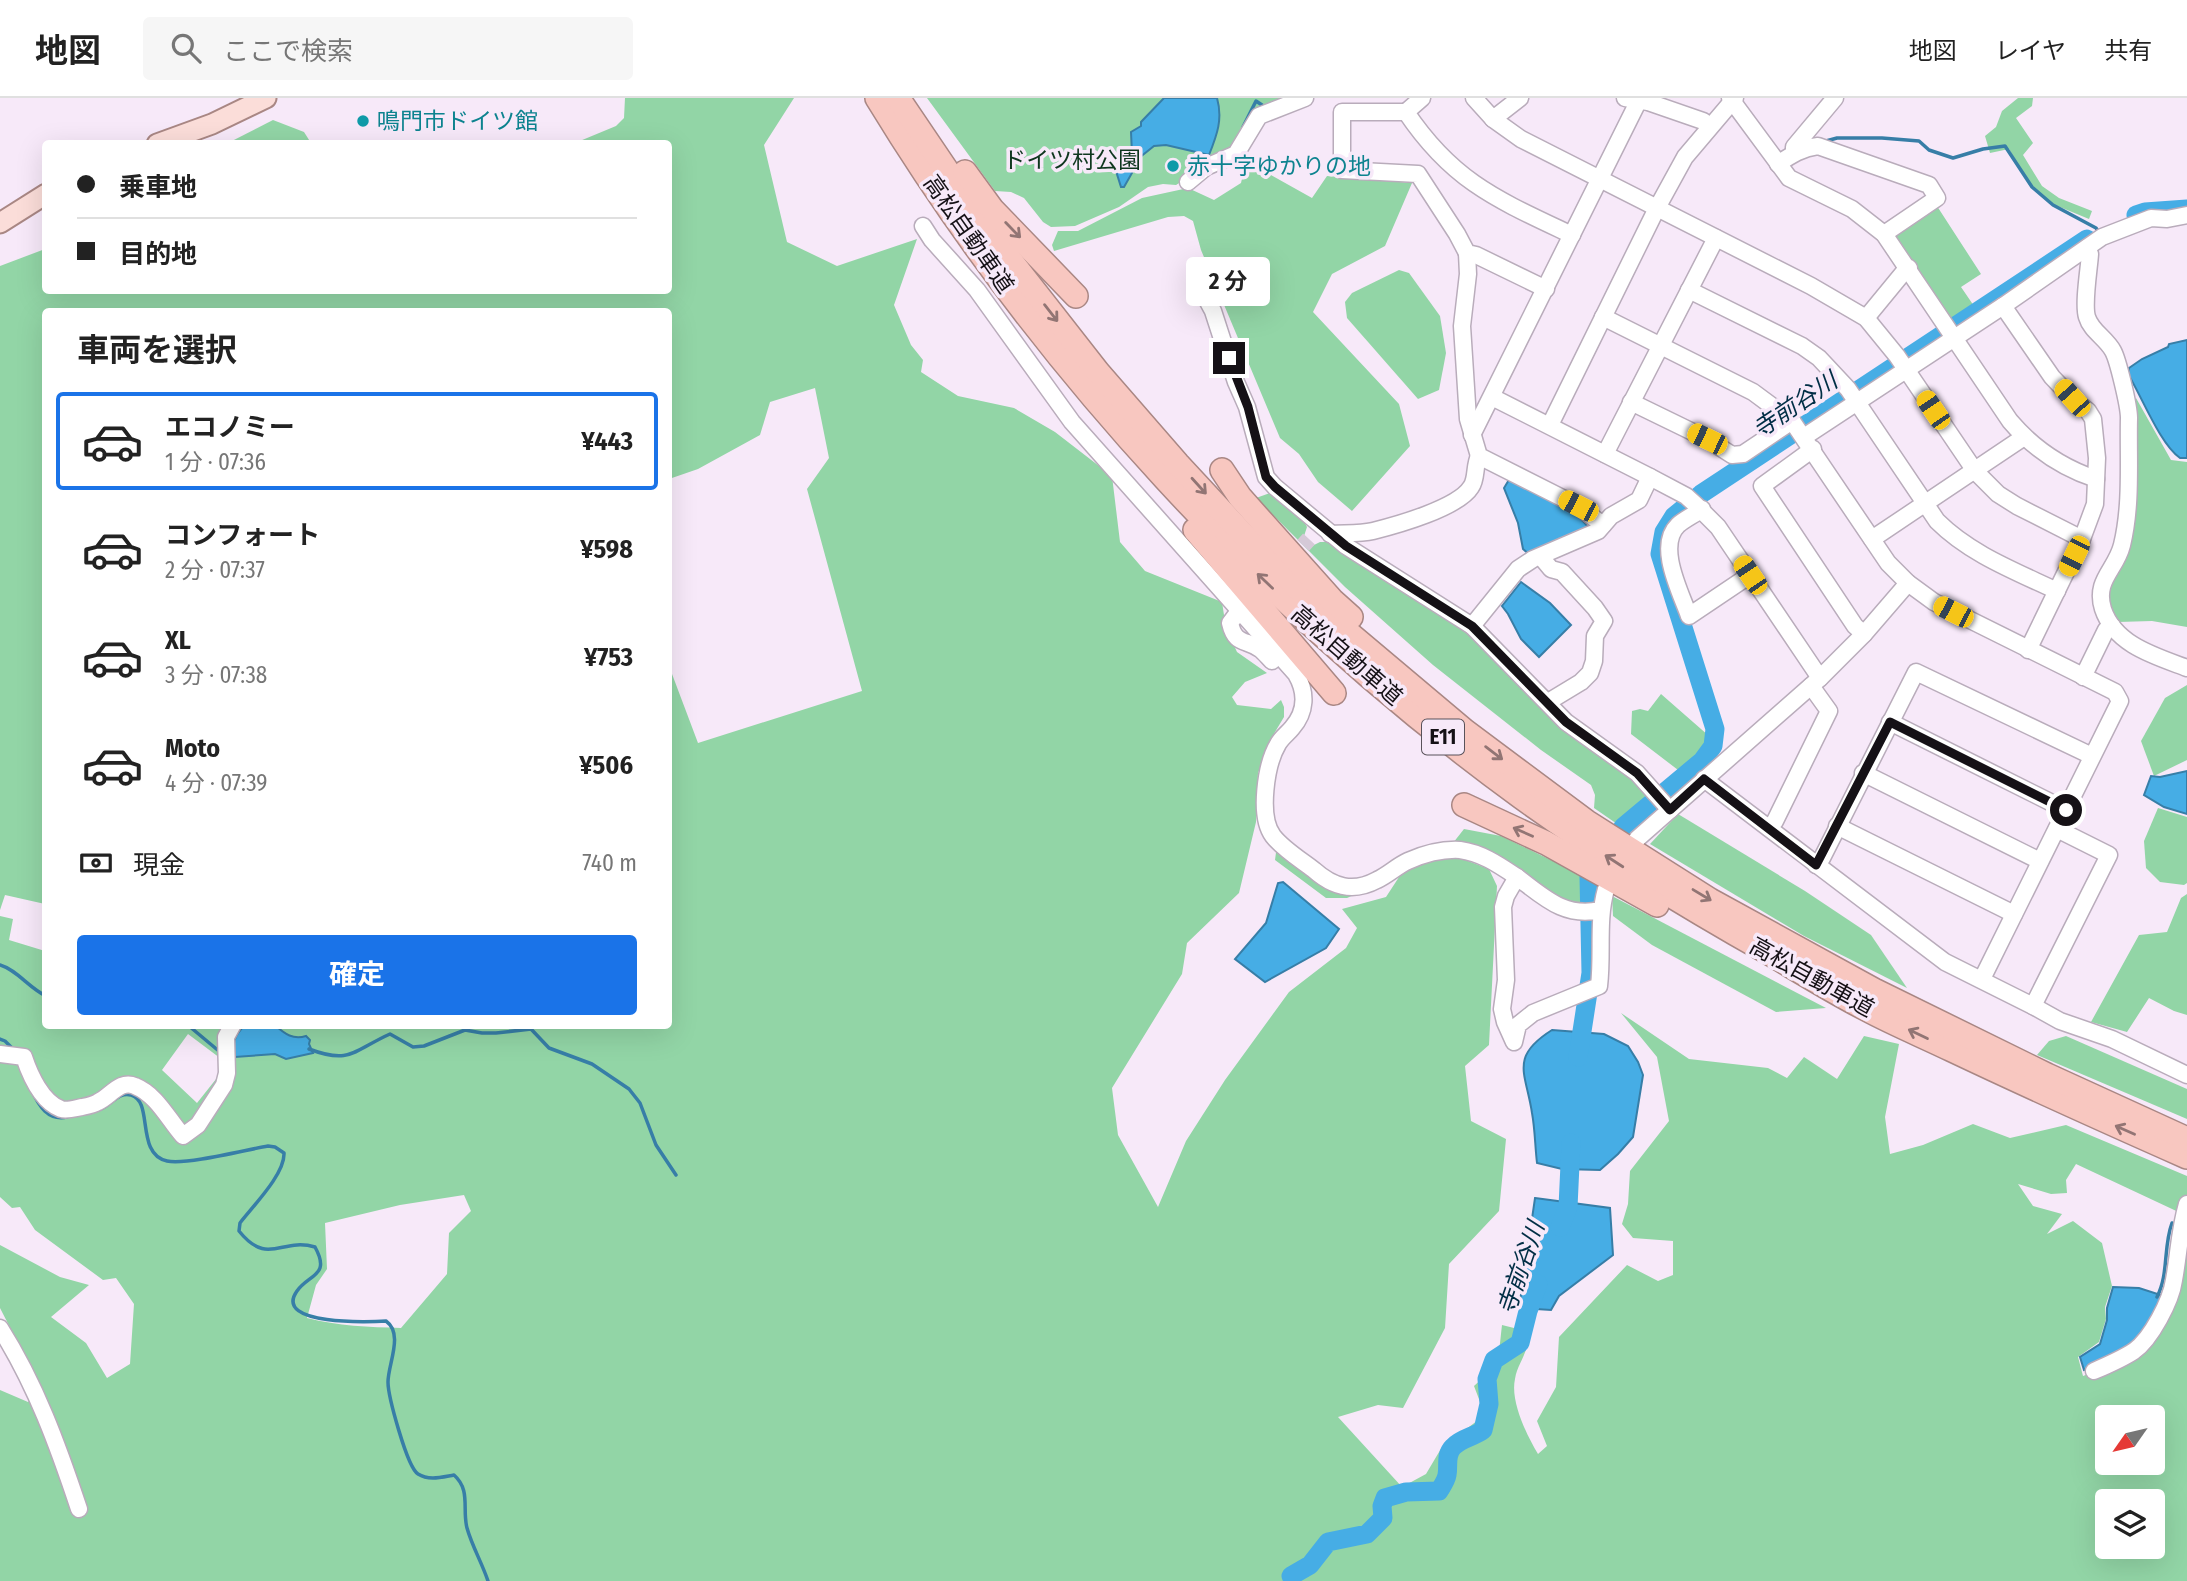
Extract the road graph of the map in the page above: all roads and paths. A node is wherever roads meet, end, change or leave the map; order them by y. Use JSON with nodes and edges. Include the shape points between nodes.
{"nodes":[{"id":1,"x":266,"y":98,"type":"edge"},
{"id":2,"x":877,"y":98,"type":"edge"},
{"id":3,"x":898,"y":98,"type":"edge"},
{"id":4,"x":912,"y":98,"type":"edge"},
{"id":5,"x":1305,"y":98,"type":"edge"},
{"id":6,"x":1422,"y":98,"type":"edge"},
{"id":7,"x":1474,"y":98,"type":"edge"},
{"id":8,"x":1520,"y":98,"type":"edge"},
{"id":9,"x":1835,"y":98,"type":"edge"},
{"id":10,"x":1632,"y":99,"type":"edge"},
{"id":11,"x":1732,"y":99,"type":"edge"},
{"id":12,"x":1342,"y":105,"type":"edge"},
{"id":13,"x":1406,"y":112,"type":"junction"},
{"id":14,"x":1493,"y":119,"type":"junction"},
{"id":15,"x":1710,"y":126,"type":"junction"},
{"id":16,"x":168,"y":140,"type":"edge"},
{"id":17,"x":1437,"y":153,"type":"junction"},
{"id":18,"x":1794,"y":153,"type":"junction"},
{"id":19,"x":1778,"y":164,"type":"junction"},
{"id":20,"x":1418,"y":174,"type":"junction"},
{"id":21,"x":1600,"y":179,"type":"junction"},
{"id":22,"x":1188,"y":182,"type":"dead end"},
{"id":23,"x":42,"y":197,"type":"edge"},
{"id":24,"x":1657,"y":208,"type":"junction"},
{"id":25,"x":2187,"y":215,"type":"edge"},
{"id":26,"x":0,"y":223,"type":"edge"},
{"id":27,"x":923,"y":226,"type":"dead end"},
{"id":28,"x":1884,"y":234,"type":"junction"},
{"id":29,"x":1572,"y":235,"type":"junction"},
{"id":30,"x":1716,"y":238,"type":"junction"},
{"id":31,"x":2087,"y":248,"type":"junction"},
{"id":32,"x":1467,"y":253,"type":"junction"},
{"id":33,"x":1909,"y":268,"type":"junction"},
{"id":34,"x":1546,"y":289,"type":"junction"},
{"id":35,"x":1689,"y":290,"type":"junction"},
{"id":36,"x":1076,"y":296,"type":"dead end"},
{"id":37,"x":1206,"y":298,"type":"dead end"},
{"id":38,"x":2003,"y":306,"type":"junction"},
{"id":39,"x":1603,"y":317,"type":"junction"},
{"id":40,"x":1866,"y":318,"type":"junction"},
{"id":41,"x":1951,"y":332,"type":"junction"},
{"id":42,"x":1660,"y":346,"type":"junction"},
{"id":43,"x":1902,"y":363,"type":"junction"},
{"id":44,"x":1084,"y":385,"type":"junction"},
{"id":45,"x":1853,"y":396,"type":"junction"},
{"id":46,"x":1492,"y":397,"type":"junction"},
{"id":47,"x":1631,"y":402,"type":"junction"},
{"id":48,"x":1549,"y":425,"type":"junction"},
{"id":49,"x":1801,"y":433,"type":"junction"},
{"id":50,"x":1472,"y":435,"type":"junction"},
{"id":51,"x":2024,"y":437,"type":"junction"},
{"id":52,"x":1605,"y":454,"type":"junction"},
{"id":53,"x":1479,"y":456,"type":"junction"},
{"id":54,"x":1222,"y":470,"type":"dead end"},
{"id":55,"x":1975,"y":471,"type":"junction"},
{"id":56,"x":1650,"y":477,"type":"junction"},
{"id":57,"x":2096,"y":479,"type":"junction"},
{"id":58,"x":1925,"y":503,"type":"junction"},
{"id":59,"x":1695,"y":504,"type":"junction"},
{"id":60,"x":1603,"y":525,"type":"junction"},
{"id":61,"x":1325,"y":530,"type":"junction"},
{"id":62,"x":1872,"y":538,"type":"junction"},
{"id":63,"x":1309,"y":539,"type":"tunnel mouth"},
{"id":64,"x":2082,"y":539,"type":"junction"},
{"id":65,"x":1541,"y":557,"type":"junction"},
{"id":66,"x":1750,"y":575,"type":"junction"},
{"id":67,"x":1909,"y":583,"type":"junction"},
{"id":68,"x":2057,"y":591,"type":"junction"},
{"id":69,"x":1236,"y":615,"type":"dead end"},
{"id":70,"x":1472,"y":626,"type":"junction"},
{"id":71,"x":2112,"y":626,"type":"junction"},
{"id":72,"x":1864,"y":634,"type":"junction"},
{"id":73,"x":2028,"y":650,"type":"junction"},
{"id":74,"x":2187,"y":668,"type":"edge"},
{"id":75,"x":2083,"y":677,"type":"junction"},
{"id":76,"x":1816,"y":682,"type":"junction"},
{"id":77,"x":1303,"y":693,"type":"junction"},
{"id":78,"x":1334,"y":693,"type":"dead end"},
{"id":79,"x":1548,"y":702,"type":"junction"},
{"id":80,"x":1890,"y":722,"type":"junction"},
{"id":81,"x":1465,"y":731,"type":"junction"},
{"id":82,"x":2092,"y":756,"type":"junction"},
{"id":83,"x":1863,"y":773,"type":"junction"},
{"id":84,"x":1704,"y":779,"type":"junction"},
{"id":85,"x":1663,"y":802,"type":"junction"},
{"id":86,"x":1464,"y":805,"type":"dead end"},
{"id":87,"x":2066,"y":810,"type":"junction"},
{"id":88,"x":1837,"y":826,"type":"junction"},
{"id":89,"x":1769,"y":828,"type":"junction"},
{"id":90,"x":2057,"y":829,"type":"junction"},
{"id":91,"x":1637,"y":839,"type":"dead end"},
{"id":92,"x":2040,"y":862,"type":"junction"},
{"id":93,"x":1816,"y":865,"type":"junction"},
{"id":94,"x":1517,"y":877,"type":"junction"},
{"id":95,"x":1606,"y":889,"type":"dead end"},
{"id":96,"x":1594,"y":910,"type":"junction"},
{"id":97,"x":2014,"y":914,"type":"junction"},
{"id":98,"x":1982,"y":979,"type":"junction"},
{"id":99,"x":2034,"y":1006,"type":"junction"},
{"id":100,"x":1867,"y":1010,"type":"junction"},
{"id":101,"x":230,"y":1029,"type":"edge"},
{"id":102,"x":10,"y":1055,"type":"edge"},
{"id":103,"x":2187,"y":1075,"type":"edge"},
{"id":104,"x":2187,"y":1139,"type":"edge"},
{"id":105,"x":2187,"y":1157,"type":"edge"},
{"id":106,"x":2187,"y":1204,"type":"edge"},
{"id":107,"x":0,"y":1328,"type":"edge"},
{"id":108,"x":2094,"y":1371,"type":"dead end"},
{"id":109,"x":79,"y":1509,"type":"dead end"}],
"edges":[{"from":1,"to":16,"type":"main road"},
{"from":2,"to":44,"type":"highway","name":"高松自動車道","number":"E11","via":[[976,246]]},
{"from":3,"to":81,"type":"highway","name":"高松自動車道","number":"E11","one_way":true,"via":[[1006,255],[1098,372],[1187,474],[1313,603]]},
{"from":4,"to":36,"type":"highway","one_way":true,"via":[[992,209]]},
{"from":5,"to":22,"type":"street","via":[[1259,116],[1236,154],[1206,167]]},
{"from":6,"to":13,"type":"street"},
{"from":7,"to":14,"type":"street"},
{"from":8,"to":14,"type":"street"},
{"from":9,"to":18,"type":"street","via":[[1794,147]]},
{"from":10,"to":15,"type":"street"},
{"from":10,"to":21,"type":"street"},
{"from":11,"to":15,"type":"street"},
{"from":11,"to":19,"type":"street"},
{"from":12,"to":13,"type":"street"},
{"from":12,"to":20,"type":"street","via":[[1342,170]]},
{"from":13,"to":17,"type":"street"},
{"from":14,"to":21,"type":"street","via":[[1521,139]]},
{"from":15,"to":24,"type":"street","via":[[1685,157]]},
{"from":17,"to":20,"type":"street"},
{"from":17,"to":29,"type":"street","via":[[1476,187]]},
{"from":18,"to":19,"type":"street"},
{"from":18,"to":28,"type":"street","via":[[1818,146],[1929,185],[1937,198]]},
{"from":19,"to":28,"type":"street","via":[[1788,178],[1852,209]]},
{"from":20,"to":32,"type":"street"},
{"from":21,"to":24,"type":"street"},
{"from":21,"to":29,"type":"street"},
{"from":23,"to":26,"type":"main road"},
{"from":24,"to":30,"type":"street"},
{"from":24,"to":39,"type":"street"},
{"from":25,"to":31,"type":"street","via":[[2151,218],[2102,237]]},
{"from":27,"to":77,"type":"street","via":[[977,290],[1072,422],[1296,674]]},
{"from":28,"to":33,"type":"street"},
{"from":29,"to":34,"type":"street"},
{"from":30,"to":35,"type":"street"},
{"from":30,"to":40,"type":"street"},
{"from":31,"to":38,"type":"street"},
{"from":31,"to":71,"type":"street","via":[[2086,314],[2113,351],[2129,413],[2127,517],[2119,555],[2103,581],[2100,597]]},
{"from":32,"to":34,"type":"street"},
{"from":32,"to":50,"type":"street","via":[[1462,326]]},
{"from":33,"to":40,"type":"street"},
{"from":33,"to":41,"type":"street"},
{"from":34,"to":46,"type":"street"},
{"from":35,"to":42,"type":"street"},
{"from":35,"to":45,"type":"street","via":[[1802,346]]},
{"from":37,"to":61,"type":"street","via":[[1248,407],[1266,477]]},
{"from":38,"to":41,"type":"street"},
{"from":38,"to":57,"type":"street","via":[[2052,377],[2093,419]]},
{"from":39,"to":42,"type":"street"},
{"from":39,"to":48,"type":"street"},
{"from":40,"to":43,"type":"street"},
{"from":41,"to":43,"type":"street"},
{"from":41,"to":51,"type":"street"},
{"from":42,"to":47,"type":"street"},
{"from":42,"to":49,"type":"street","via":[[1754,392]]},
{"from":43,"to":45,"type":"street"},
{"from":43,"to":55,"type":"street"},
{"from":44,"to":78,"type":"highway","via":[[1119,442]]},
{"from":100,"to":44,"type":"highway","name":"高松自動車道","number":"E11","one_way":true,"via":[[1636,875],[1456,747],[1302,618],[1228,545]]},
{"from":45,"to":49,"type":"street"},
{"from":45,"to":58,"type":"street"},
{"from":46,"to":48,"type":"street"},
{"from":46,"to":50,"type":"street"},
{"from":47,"to":49,"type":"street","via":[[1732,455]]},
{"from":47,"to":52,"type":"street"},
{"from":48,"to":52,"type":"street"},
{"from":49,"to":62,"type":"street"},
{"from":49,"to":72,"type":"street","via":[[1762,486]]},
{"from":50,"to":53,"type":"street"},
{"from":51,"to":55,"type":"street"},
{"from":51,"to":57,"type":"street","via":[[2050,457]]},
{"from":52,"to":56,"type":"street"},
{"from":53,"to":60,"type":"street","via":[[1578,506]]},
{"from":53,"to":61,"type":"street","via":[[1472,486],[1442,509],[1371,531]]},
{"from":54,"to":81,"type":"highway","via":[[1332,600]]},
{"from":55,"to":58,"type":"street"},
{"from":55,"to":64,"type":"street","via":[[1998,494]]},
{"from":56,"to":59,"type":"street"},
{"from":56,"to":60,"type":"street","via":[[1639,500]]},
{"from":57,"to":64,"type":"street","via":[[2095,504]]},
{"from":58,"to":62,"type":"street"},
{"from":58,"to":68,"type":"street","via":[[1951,535],[1970,548]]},
{"from":59,"to":66,"type":"street","via":[[1718,527]]},
{"from":59,"to":66,"type":"street","via":[[1671,535],[1669,548],[1689,616]]},
{"from":60,"to":65,"type":"street"},
{"from":61,"to":63,"type":"street"},
{"from":61,"to":70,"type":"street"},
{"from":62,"to":67,"type":"street","via":[[1888,563]]},
{"from":64,"to":68,"type":"street"},
{"from":65,"to":70,"type":"street","via":[[1518,569]]},
{"from":65,"to":79,"type":"street","via":[[1562,572],[1604,621],[1595,636],[1590,673]]},
{"from":66,"to":76,"type":"street"},
{"from":67,"to":72,"type":"street"},
{"from":67,"to":73,"type":"street","via":[[1934,602]]},
{"from":68,"to":73,"type":"street"},
{"from":69,"to":77,"type":"street","via":[[1230,623],[1237,639],[1260,649]]},
{"from":70,"to":79,"type":"street"},
{"from":71,"to":74,"type":"street","via":[[2131,644]]},
{"from":71,"to":75,"type":"street"},
{"from":72,"to":76,"type":"street"},
{"from":73,"to":75,"type":"street"},
{"from":75,"to":82,"type":"street","via":[[2115,692],[2120,701]]},
{"from":76,"to":84,"type":"street"},
{"from":76,"to":89,"type":"street","via":[[1829,711]]},
{"from":77,"to":94,"type":"street","via":[[1304,708],[1278,744],[1268,775],[1264,807],[1273,836],[1334,885],[1365,885],[1407,861],[1437,851],[1461,850],[1487,857]]},
{"from":79,"to":85,"type":"street","via":[[1566,722],[1637,773]]},
{"from":80,"to":82,"type":"street","via":[[1916,672]]},
{"from":80,"to":83,"type":"street"},
{"from":80,"to":87,"type":"street"},
{"from":81,"to":104,"type":"highway","name":"高松自動車道","number":"E11","one_way":true,"via":[[1587,822],[1710,900],[1874,990]]},
{"from":82,"to":87,"type":"street"},
{"from":83,"to":88,"type":"street"},
{"from":83,"to":92,"type":"street"},
{"from":84,"to":85,"type":"street"},
{"from":84,"to":89,"type":"street"},
{"from":85,"to":91,"type":"street"},
{"from":100,"to":86,"type":"highway","one_way":true,"via":[[1696,927],[1546,843]]},
{"from":87,"to":90,"type":"street"},
{"from":88,"to":93,"type":"street"},
{"from":88,"to":97,"type":"street"},
{"from":89,"to":93,"type":"street"},
{"from":90,"to":92,"type":"street"},
{"from":90,"to":99,"type":"street","via":[[2109,855]]},
{"from":92,"to":97,"type":"street"},
{"from":93,"to":98,"type":"street","via":[[1945,962]]},
{"from":94,"to":96,"type":"street","via":[[1558,907]]},
{"from":94,"to":96,"type":"street","via":[[1503,907],[1506,980],[1502,1009],[1514,1042],[1518,1025],[1533,1013],[1599,986]]},
{"from":95,"to":96,"type":"street"},
{"from":97,"to":98,"type":"street"},
{"from":98,"to":99,"type":"street"},
{"from":99,"to":103,"type":"street"},
{"from":105,"to":100,"type":"highway","name":"高松自動車道","number":"E11","one_way":true},
{"from":101,"to":102,"type":"street","via":[[224,1085],[198,1125],[183,1136],[158,1102],[134,1085],[120,1085],[100,1102],[64,1110],[32,1079],[24,1058]]},
{"from":106,"to":108,"type":"street","via":[[2175,1279],[2163,1313],[2136,1349]]},
{"from":107,"to":109,"type":"street","via":[[46,1413]]}]}
